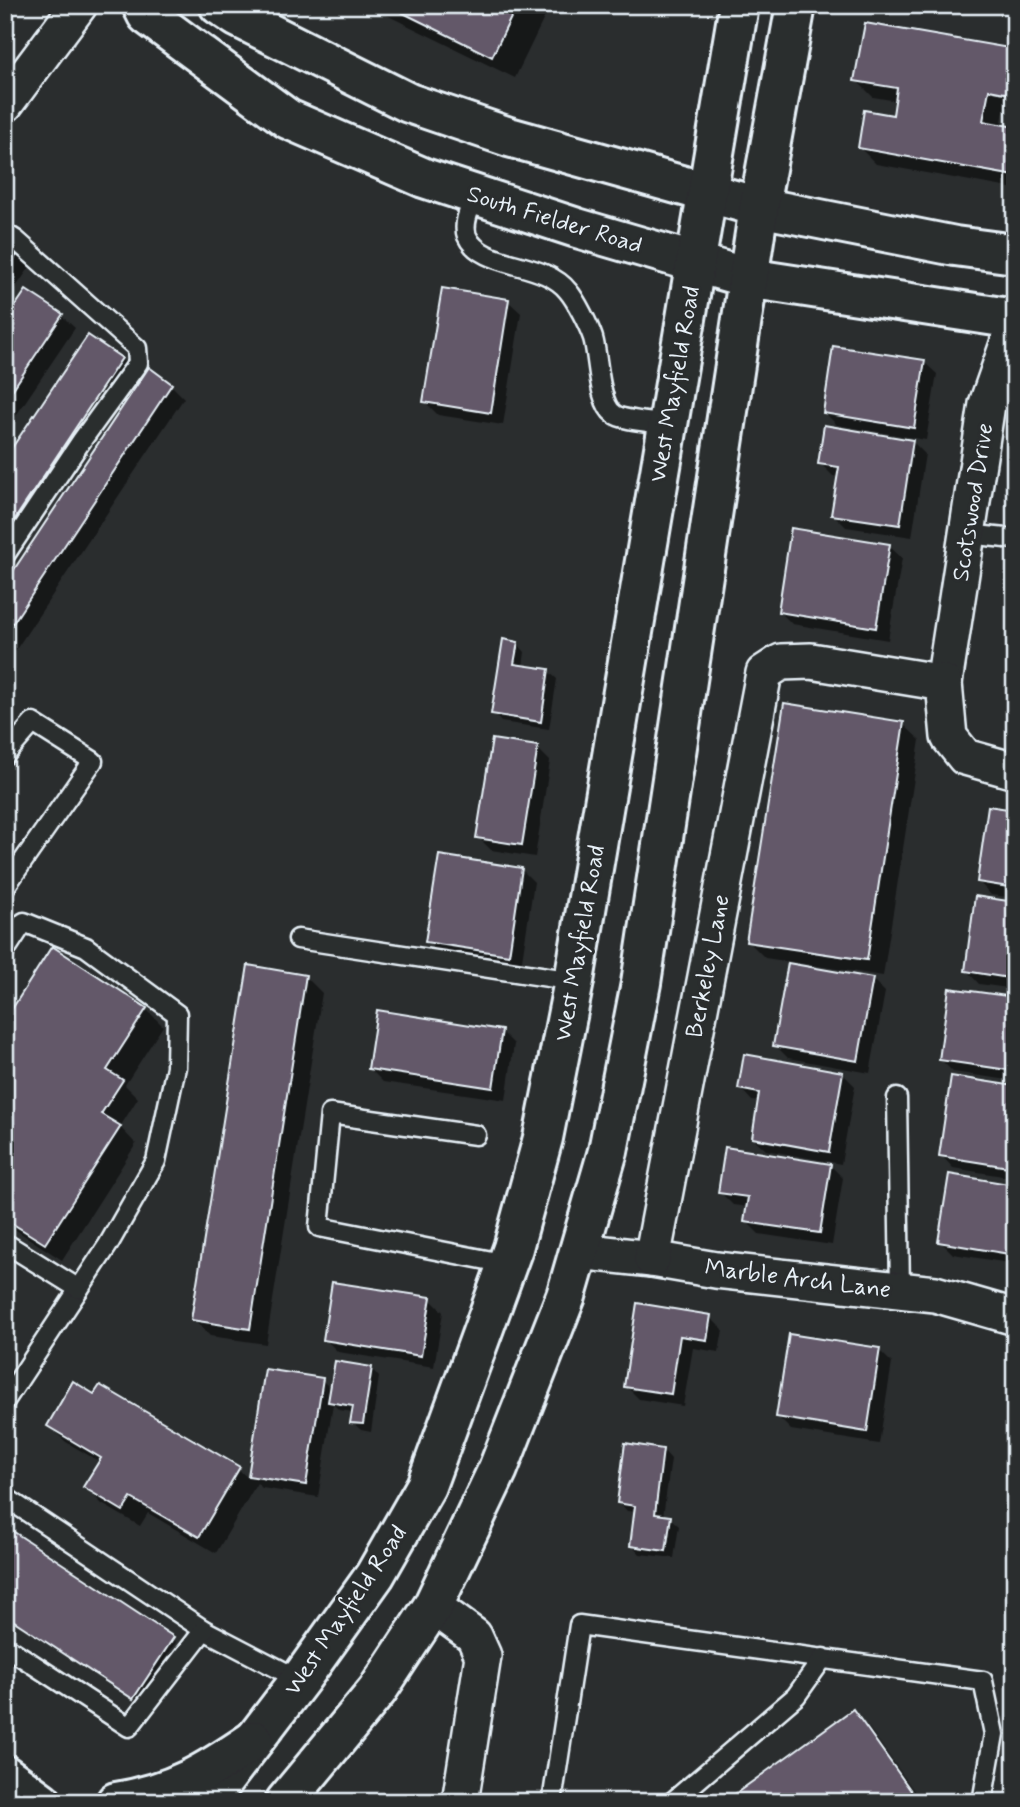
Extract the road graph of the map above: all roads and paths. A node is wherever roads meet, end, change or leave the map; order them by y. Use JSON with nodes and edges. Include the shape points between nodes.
{"nodes":[{"id":1,"x":79,"y":5,"type":"edge"},
{"id":2,"x":142,"y":5,"type":"edge"},
{"id":3,"x":219,"y":5,"type":"edge"},
{"id":4,"x":739,"y":5,"type":"edge"},
{"id":5,"x":796,"y":5,"type":"edge"},
{"id":6,"x":11,"y":86,"type":"edge"},
{"id":7,"x":707,"y":193,"type":"junction"},
{"id":8,"x":475,"y":194,"type":"junction"},
{"id":9,"x":759,"y":206,"type":"junction"},
{"id":10,"x":5,"y":233,"type":"edge"},
{"id":11,"x":1015,"y":254,"type":"edge"},
{"id":12,"x":695,"y":262,"type":"junction"},
{"id":13,"x":748,"y":278,"type":"junction"},
{"id":14,"x":1015,"y":322,"type":"edge"},
{"id":15,"x":667,"y":425,"type":"junction"},
{"id":16,"x":967,"y":534,"type":"junction"},
{"id":17,"x":1015,"y":539,"type":"edge"},
{"id":18,"x":5,"y":555,"type":"edge"},
{"id":19,"x":944,"y":683,"type":"junction"},
{"id":20,"x":5,"y":755,"type":"edge"},
{"id":21,"x":1015,"y":771,"type":"edge"},
{"id":22,"x":5,"y":887,"type":"edge"},
{"id":23,"x":298,"y":939,"type":"dead end"},
{"id":24,"x":5,"y":951,"type":"edge"},
{"id":25,"x":574,"y":981,"type":"junction"},
{"id":26,"x":897,"y":1098,"type":"dead end"},
{"id":27,"x":476,"y":1135,"type":"dead end"},
{"id":28,"x":5,"y":1243,"type":"edge"},
{"id":29,"x":579,"y":1251,"type":"junction"},
{"id":30,"x":652,"y":1259,"type":"junction"},
{"id":31,"x":507,"y":1264,"type":"junction"},
{"id":32,"x":79,"y":1289,"type":"junction"},
{"id":33,"x":900,"y":1290,"type":"junction"},
{"id":34,"x":1015,"y":1317,"type":"edge"},
{"id":35,"x":5,"y":1401,"type":"edge"},
{"id":36,"x":5,"y":1497,"type":"edge"},
{"id":37,"x":433,"y":1606,"type":"junction"},
{"id":38,"x":204,"y":1630,"type":"junction"},
{"id":39,"x":5,"y":1646,"type":"edge"},
{"id":40,"x":823,"y":1658,"type":"junction"},
{"id":41,"x":300,"y":1680,"type":"junction"},
{"id":42,"x":254,"y":1740,"type":"junction"},
{"id":43,"x":5,"y":1775,"type":"edge"},
{"id":44,"x":43,"y":1802,"type":"edge"},
{"id":45,"x":116,"y":1802,"type":"edge"},
{"id":46,"x":207,"y":1802,"type":"edge"},
{"id":47,"x":285,"y":1802,"type":"edge"},
{"id":48,"x":460,"y":1802,"type":"edge"},
{"id":49,"x":552,"y":1802,"type":"edge"},
{"id":50,"x":672,"y":1802,"type":"edge"},
{"id":51,"x":982,"y":1802,"type":"edge"}],
"edges":[{"from":1,"to":6,"type":"street"},
{"from":2,"to":8,"type":"main road","name":"South Fielder Road","via":[[147,15],[288,118],[424,178]]},
{"from":3,"to":7,"type":"main road","via":[[409,103],[509,138]]},
{"from":4,"to":7,"type":"main road","name":"West Mayfield Road"},
{"from":5,"to":9,"type":"main road"},
{"from":7,"to":9,"type":"main road"},
{"from":7,"to":12,"type":"main road","name":"West Mayfield Road"},
{"from":8,"to":12,"type":"main road","name":"South Fielder Road"},
{"from":8,"to":15,"type":"lane","via":[[466,219],[467,236],[485,256],[541,272],[568,290],[592,335],[608,408],[616,416]]},
{"from":9,"to":11,"type":"main road"},
{"from":9,"to":13,"type":"main road"},
{"from":10,"to":18,"type":"lane","via":[[137,348],[138,363]]},
{"from":12,"to":13,"type":"main road","name":"South Fielder Road"},
{"from":12,"to":15,"type":"main road","name":"West Mayfield Road"},
{"from":13,"to":14,"type":"main road","name":"South Fielder Road"},
{"from":13,"to":29,"type":"main road","via":[[641,983],[608,1150]]},
{"from":14,"to":16,"type":"street","name":"Scotswood Drive","via":[[987,404]]},
{"from":15,"to":25,"type":"main road","name":"West Mayfield Road"},
{"from":16,"to":17,"type":"lane"},
{"from":16,"to":19,"type":"street","name":"Scotswood Drive"},
{"from":19,"to":21,"type":"street","name":"Scotswood Drive","via":[[949,737],[965,757]]},
{"from":19,"to":30,"type":"street","name":"Berkeley Lane","via":[[811,661],[781,662],[764,673]]},
{"from":20,"to":22,"type":"lane","via":[[33,723],[93,761]]},
{"from":23,"to":25,"type":"lane"},
{"from":24,"to":32,"type":"lane","via":[[24,922],[86,947],[177,1014],[176,1067],[156,1161]]},
{"from":25,"to":31,"type":"main road","name":"West Mayfield Road","via":[[543,1139]]},
{"from":26,"to":33,"type":"lane"},
{"from":27,"to":31,"type":"lane","via":[[330,1114],[319,1227]]},
{"from":28,"to":32,"type":"lane"},
{"from":29,"to":30,"type":"street","name":"Marble Arch Lane"},
{"from":29,"to":37,"type":"main road","via":[[498,1469]]},
{"from":30,"to":33,"type":"street","name":"Marble Arch Lane"},
{"from":31,"to":41,"type":"main road","name":"West Mayfield Road","via":[[426,1486],[374,1575]]},
{"from":32,"to":35,"type":"lane"},
{"from":33,"to":34,"type":"street","name":"Marble Arch Lane","via":[[935,1294]]},
{"from":36,"to":38,"type":"lane"},
{"from":37,"to":47,"type":"main road","via":[[377,1691]]},
{"from":37,"to":48,"type":"street","via":[[474,1636],[483,1656]]},
{"from":38,"to":39,"type":"lane","via":[[128,1727]]},
{"from":38,"to":41,"type":"lane"},
{"from":40,"to":49,"type":"lane","via":[[579,1625]]},
{"from":40,"to":50,"type":"lane","via":[[796,1696]]},
{"from":40,"to":51,"type":"lane","via":[[983,1681],[994,1734]]},
{"from":41,"to":42,"type":"main road","name":"West Mayfield Road"},
{"from":42,"to":45,"type":"main road","via":[[178,1787]]},
{"from":42,"to":46,"type":"main road","name":"West Mayfield Road"},
{"from":43,"to":44,"type":"main road"}]}
